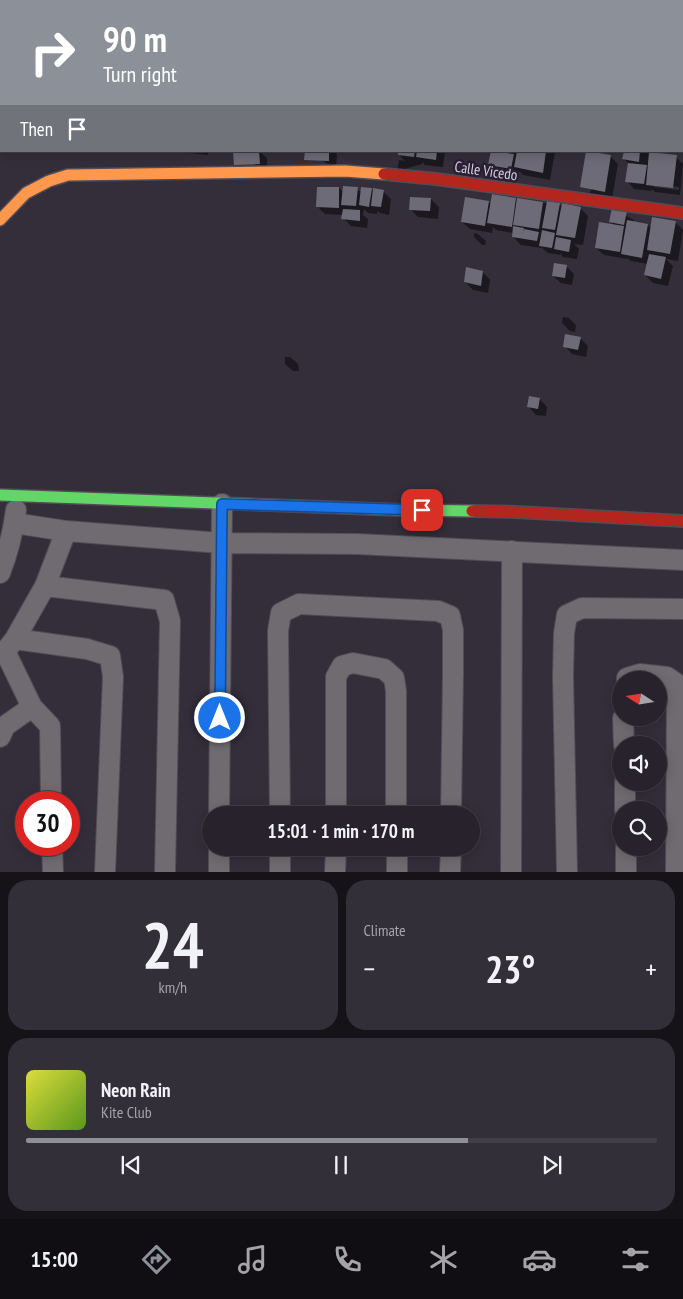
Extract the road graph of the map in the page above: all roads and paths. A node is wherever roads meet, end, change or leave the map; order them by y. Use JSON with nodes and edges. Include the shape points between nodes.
{"nodes":[{"id":1,"x":683,"y":213,"type":"edge"},
{"id":2,"x":0,"y":220,"type":"edge"},
{"id":3,"x":9,"y":495,"type":"edge"},
{"id":4,"x":222,"y":504,"type":"junction"},
{"id":5,"x":683,"y":521,"type":"edge"},
{"id":6,"x":14,"y":523,"type":"junction"},
{"id":7,"x":66,"y":531,"type":"junction"},
{"id":8,"x":221,"y":543,"type":"junction"},
{"id":9,"x":512,"y":551,"type":"junction"},
{"id":10,"x":683,"y":560,"type":"edge"},
{"id":11,"x":0,"y":573,"type":"edge"},
{"id":12,"x":45,"y":586,"type":"junction"},
{"id":13,"x":683,"y":610,"type":"edge"},
{"id":14,"x":7,"y":648,"type":"edge"},
{"id":15,"x":668,"y":678,"type":"edge"},
{"id":16,"x":32,"y":707,"type":"junction"},
{"id":17,"x":0,"y":737,"type":"edge"},
{"id":18,"x":51,"y":791,"type":"edge"},
{"id":19,"x":219,"y":806,"type":"edge"},
{"id":20,"x":280,"y":806,"type":"edge"},
{"id":21,"x":336,"y":806,"type":"edge"},
{"id":22,"x":396,"y":806,"type":"edge"},
{"id":23,"x":451,"y":806,"type":"edge"},
{"id":24,"x":52,"y":856,"type":"edge"},
{"id":25,"x":219,"y":856,"type":"edge"},
{"id":26,"x":280,"y":856,"type":"edge"},
{"id":27,"x":336,"y":856,"type":"edge"},
{"id":28,"x":397,"y":856,"type":"edge"},
{"id":29,"x":451,"y":856,"type":"edge"},
{"id":30,"x":626,"y":856,"type":"edge"},
{"id":31,"x":53,"y":872,"type":"edge"},
{"id":32,"x":106,"y":872,"type":"edge"},
{"id":33,"x":165,"y":872,"type":"edge"},
{"id":34,"x":219,"y":872,"type":"edge"},
{"id":35,"x":280,"y":872,"type":"edge"},
{"id":36,"x":335,"y":872,"type":"edge"},
{"id":37,"x":397,"y":872,"type":"edge"},
{"id":38,"x":450,"y":872,"type":"edge"},
{"id":39,"x":511,"y":872,"type":"edge"},
{"id":40,"x":567,"y":872,"type":"edge"},
{"id":41,"x":626,"y":872,"type":"edge"},
{"id":42,"x":676,"y":872,"type":"edge"}],
"edges":[{"from":1,"to":2,"type":"street","name":"Calle Vicedo","via":[[436,179],[345,171],[68,175],[26,193]]},
{"from":3,"to":4,"type":"street"},
{"from":3,"to":6,"type":"street"},
{"from":4,"to":5,"type":"street","via":[[516,512]]},
{"from":4,"to":8,"type":"street"},
{"from":6,"to":7,"type":"street"},
{"from":6,"to":11,"type":"street"},
{"from":7,"to":8,"type":"street"},
{"from":7,"to":12,"type":"street"},
{"from":8,"to":9,"type":"street","via":[[357,544]]},
{"from":8,"to":19,"type":"street"},
{"from":9,"to":10,"type":"street"},
{"from":9,"to":39,"type":"street"},
{"from":12,"to":14,"type":"street"},
{"from":12,"to":33,"type":"street","via":[[164,600],[170,621]]},
{"from":13,"to":40,"type":"street","via":[[582,608],[568,615],[564,633],[563,677]]},
{"from":14,"to":16,"type":"street"},
{"from":14,"to":32,"type":"street","via":[[87,649],[110,656],[113,677]]},
{"from":15,"to":42,"type":"street","via":[[677,684]]},
{"from":16,"to":17,"type":"street","via":[[6,726]]},
{"from":16,"to":18,"type":"street","via":[[50,726]]},
{"from":20,"to":23,"type":"street","via":[[278,631],[281,613],[299,604],[438,611],[450,616],[453,665]]},
{"from":21,"to":22,"type":"street","via":[[336,677],[342,666],[353,663],[384,670],[394,678]]},
{"from":24,"to":31,"type":"street"},
{"from":25,"to":34,"type":"street"},
{"from":26,"to":35,"type":"street"},
{"from":27,"to":36,"type":"street"},
{"from":28,"to":37,"type":"street"},
{"from":29,"to":38,"type":"street"},
{"from":30,"to":41,"type":"street"}]}
